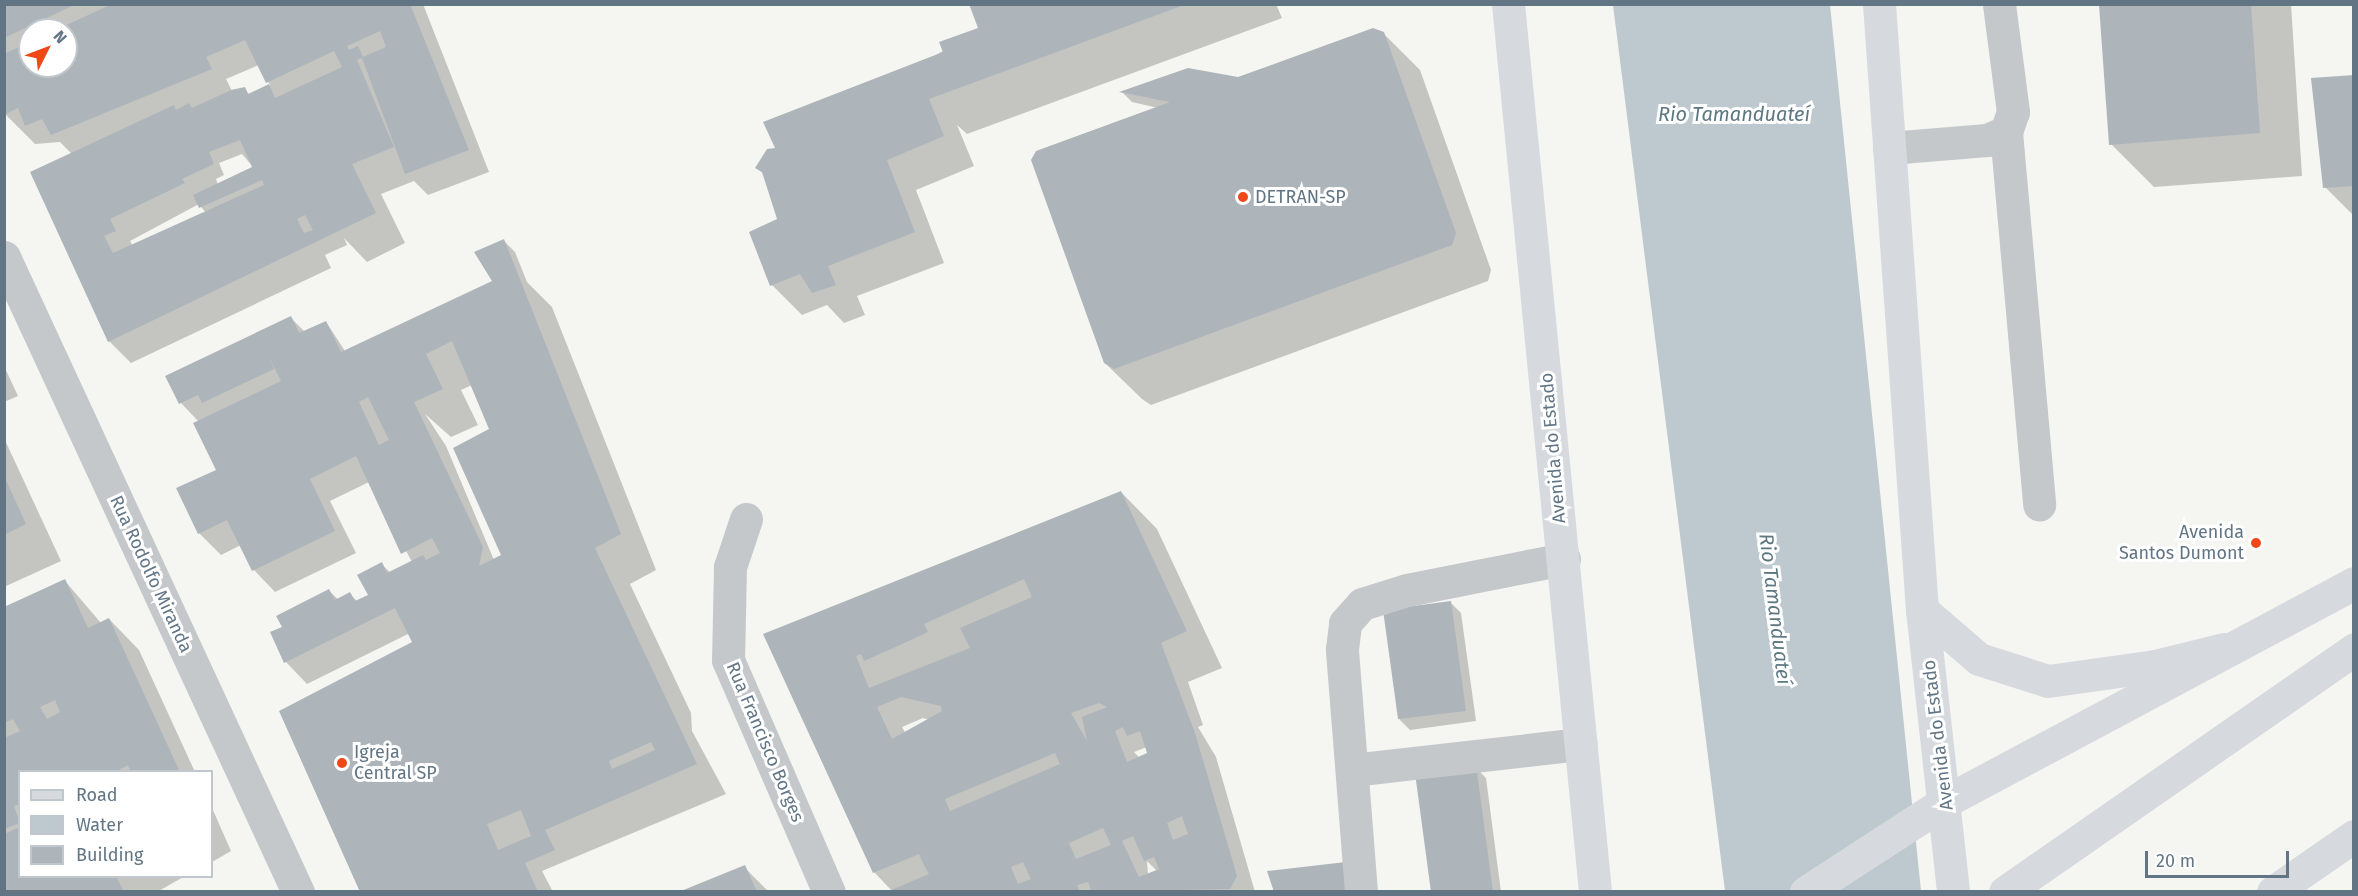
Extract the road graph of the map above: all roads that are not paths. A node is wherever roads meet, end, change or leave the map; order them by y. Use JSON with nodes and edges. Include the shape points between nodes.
{"nodes":[{"id":1,"x":1508,"y":4,"type":"edge"},
{"id":2,"x":1879,"y":4,"type":"edge"},
{"id":3,"x":1999,"y":4,"type":"edge"},
{"id":4,"x":2006,"y":132,"type":"junction"},
{"id":5,"x":1889,"y":148,"type":"junction"},
{"id":6,"x":4,"y":257,"type":"edge"},
{"id":7,"x":2039,"y":505,"type":"dead end"},
{"id":8,"x":746,"y":519,"type":"dead end"},
{"id":9,"x":1564,"y":559,"type":"junction"},
{"id":10,"x":2354,"y":583,"type":"edge"},
{"id":11,"x":1922,"y":610,"type":"junction"},
{"id":12,"x":2224,"y":649,"type":"junction"},
{"id":13,"x":2354,"y":649,"type":"edge"},
{"id":14,"x":1581,"y":744,"type":"junction"},
{"id":15,"x":1352,"y":770,"type":"junction"},
{"id":16,"x":1946,"y":801,"type":"junction"},
{"id":17,"x":2354,"y":836,"type":"edge"},
{"id":18,"x":298,"y":891,"type":"edge"},
{"id":19,"x":829,"y":891,"type":"edge"},
{"id":20,"x":1361,"y":891,"type":"edge"},
{"id":21,"x":1594,"y":891,"type":"edge"},
{"id":22,"x":1806,"y":891,"type":"edge"},
{"id":23,"x":1953,"y":891,"type":"edge"},
{"id":24,"x":2005,"y":891,"type":"edge"},
{"id":25,"x":2273,"y":891,"type":"edge"}],
"edges":[{"from":1,"to":9,"type":"main road","name":"Avenida do Estado"},
{"from":2,"to":5,"type":"main road","name":"Avenida do Estado"},
{"from":3,"to":4,"type":"street","via":[[2013,112]]},
{"from":4,"to":5,"type":"street","via":[[1987,140]]},
{"from":4,"to":7,"type":"street"},
{"from":5,"to":11,"type":"main road","name":"Avenida do Estado"},
{"from":6,"to":18,"type":"street","name":"Rua Rodolfo Miranda"},
{"from":8,"to":19,"type":"street","name":"Rua Francisco Borges","via":[[730,567],[728,660]]},
{"from":9,"to":14,"type":"main road","name":"Avenida do Estado"},
{"from":9,"to":15,"type":"street","via":[[1407,590],[1362,604],[1346,623],[1342,649]]},
{"from":10,"to":12,"type":"main road"},
{"from":11,"to":12,"type":"main road","via":[[1979,659],[2048,681],[2156,666]]},
{"from":11,"to":16,"type":"main road","name":"Avenida do Estado"},
{"from":12,"to":16,"type":"main road"},
{"from":13,"to":24,"type":"main road"},
{"from":14,"to":15,"type":"street"},
{"from":14,"to":21,"type":"main road","name":"Avenida do Estado"},
{"from":15,"to":20,"type":"street"},
{"from":16,"to":22,"type":"main road"},
{"from":16,"to":23,"type":"main road","name":"Avenida do Estado"},
{"from":17,"to":25,"type":"main road"}]}
